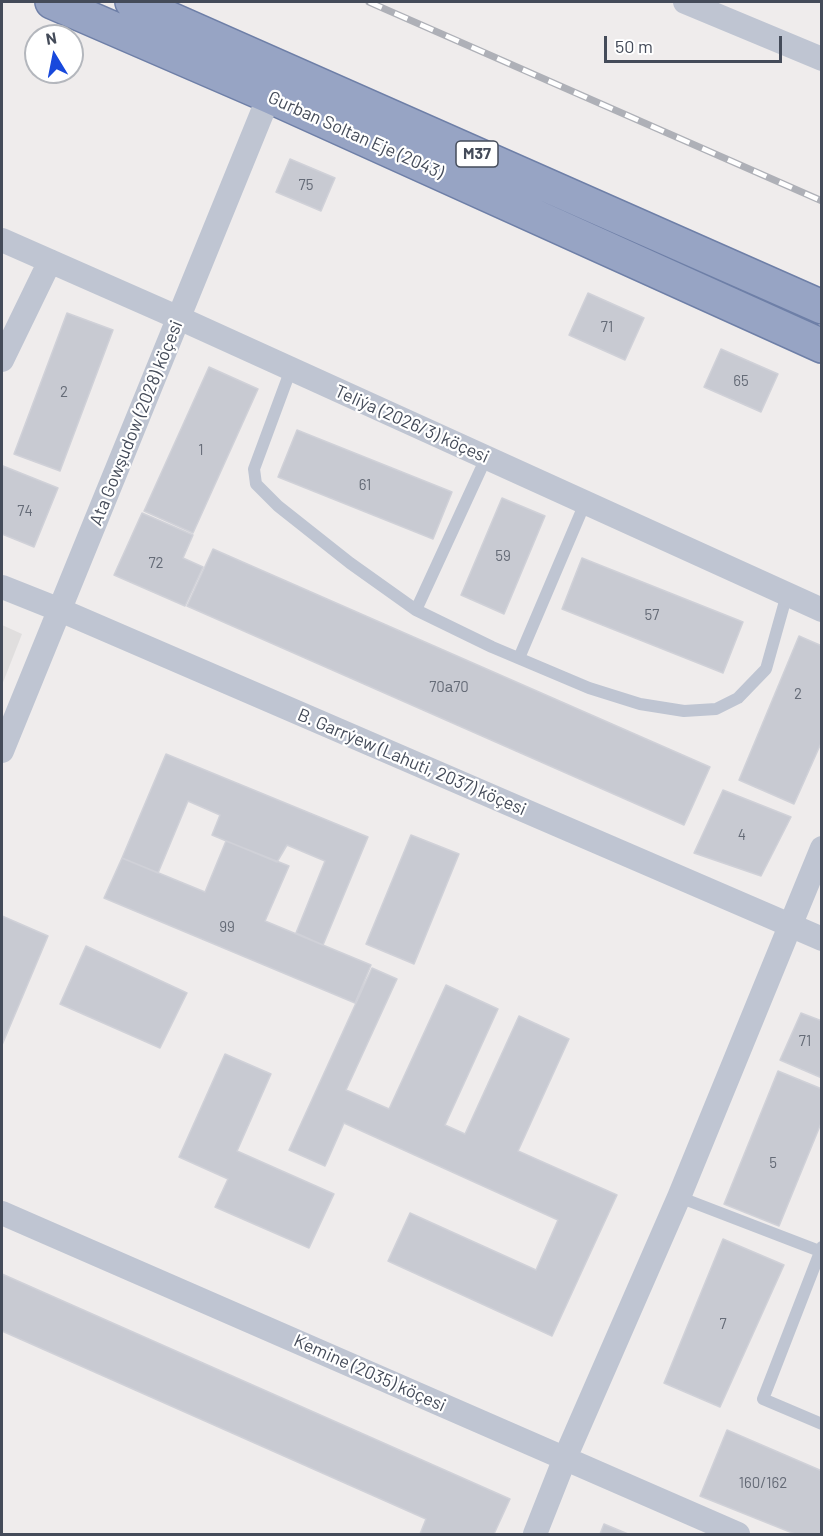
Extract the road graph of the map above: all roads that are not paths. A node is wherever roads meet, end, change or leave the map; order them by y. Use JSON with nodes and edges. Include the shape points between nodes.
{"nodes":[{"id":1,"x":52,"y":2,"type":"edge"},
{"id":2,"x":132,"y":2,"type":"edge"},
{"id":3,"x":685,"y":2,"type":"edge"},
{"id":4,"x":822,"y":59,"type":"edge"},
{"id":5,"x":269,"y":96,"type":"junction"},
{"id":6,"x":2,"y":240,"type":"edge"},
{"id":7,"x":50,"y":261,"type":"junction"},
{"id":8,"x":822,"y":307,"type":"edge"},
{"id":9,"x":178,"y":318,"type":"junction"},
{"id":10,"x":822,"y":346,"type":"edge"},
{"id":11,"x":2,"y":360,"type":"edge"},
{"id":12,"x":291,"y":369,"type":"junction"},
{"id":13,"x":486,"y":458,"type":"junction"},
{"id":14,"x":585,"y":503,"type":"junction"},
{"id":15,"x":2,"y":587,"type":"edge"},
{"id":16,"x":787,"y":594,"type":"junction"},
{"id":17,"x":60,"y":610,"type":"junction"},
{"id":18,"x":416,"y":610,"type":"junction"},
{"id":19,"x":822,"y":610,"type":"edge"},
{"id":20,"x":519,"y":658,"type":"junction"},
{"id":21,"x":2,"y":751,"type":"edge"},
{"id":22,"x":822,"y":848,"type":"edge"},
{"id":23,"x":790,"y":925,"type":"junction"},
{"id":24,"x":822,"y":939,"type":"edge"},
{"id":25,"x":679,"y":1197,"type":"junction"},
{"id":26,"x":2,"y":1213,"type":"edge"},
{"id":27,"x":821,"y":1250,"type":"edge"},
{"id":28,"x":822,"y":1424,"type":"edge"},
{"id":29,"x":565,"y":1458,"type":"junction"},
{"id":30,"x":535,"y":1534,"type":"edge"},
{"id":31,"x":738,"y":1534,"type":"edge"}],
"edges":[{"from":1,"to":5,"type":"highway","name":"Gurban Soltan Eje (2043)","number":"M37"},
{"from":2,"to":8,"type":"highway","name":"Gurban Soltan Eje (2043)","number":"M37"},
{"from":3,"to":4,"type":"street"},
{"from":5,"to":9,"type":"street","name":"Ata Gowşudow (2028) köçesi"},
{"from":5,"to":10,"type":"highway","name":"Gurban Soltan Eje (2043)","number":"M37"},
{"from":6,"to":7,"type":"street","name":"Teliýa (2026/3) köçesi"},
{"from":7,"to":9,"type":"street","name":"Teliýa (2026/3) köçesi"},
{"from":7,"to":11,"type":"street"},
{"from":9,"to":12,"type":"street","name":"Teliýa (2026/3) köçesi"},
{"from":9,"to":17,"type":"street","name":"Ata Gowşudow (2028) köçesi"},
{"from":12,"to":13,"type":"street","name":"Teliýa (2026/3) köçesi"},
{"from":12,"to":18,"type":"lane","via":[[254,469],[256,484],[287,513]]},
{"from":13,"to":14,"type":"street","name":"Teliýa (2026/3) köçesi"},
{"from":13,"to":18,"type":"lane"},
{"from":14,"to":16,"type":"street","name":"Teliýa (2026/3) köçesi"},
{"from":14,"to":20,"type":"lane"},
{"from":15,"to":17,"type":"street","name":"B. Garrýew (Lahuti, 2037) köçesi"},
{"from":16,"to":19,"type":"street","name":"Teliýa (2026/3) köçesi"},
{"from":16,"to":20,"type":"lane","via":[[766,669],[738,698],[716,709],[684,711],[640,704],[589,688]]},
{"from":17,"to":21,"type":"street","name":"Ata Gowşudow (2028) köçesi"},
{"from":17,"to":23,"type":"street","name":"B. Garrýew (Lahuti, 2037) köçesi"},
{"from":18,"to":20,"type":"lane"},
{"from":22,"to":23,"type":"street"},
{"from":23,"to":24,"type":"street","name":"B. Garrýew (Lahuti, 2037) köçesi"},
{"from":23,"to":25,"type":"street"},
{"from":25,"to":27,"type":"lane"},
{"from":25,"to":29,"type":"street"},
{"from":26,"to":29,"type":"street","name":"Kemine (2035) köçesi"},
{"from":27,"to":28,"type":"lane","via":[[763,1399]]},
{"from":29,"to":30,"type":"street"},
{"from":29,"to":31,"type":"street","name":"Kemine (2035) köçesi"}]}
